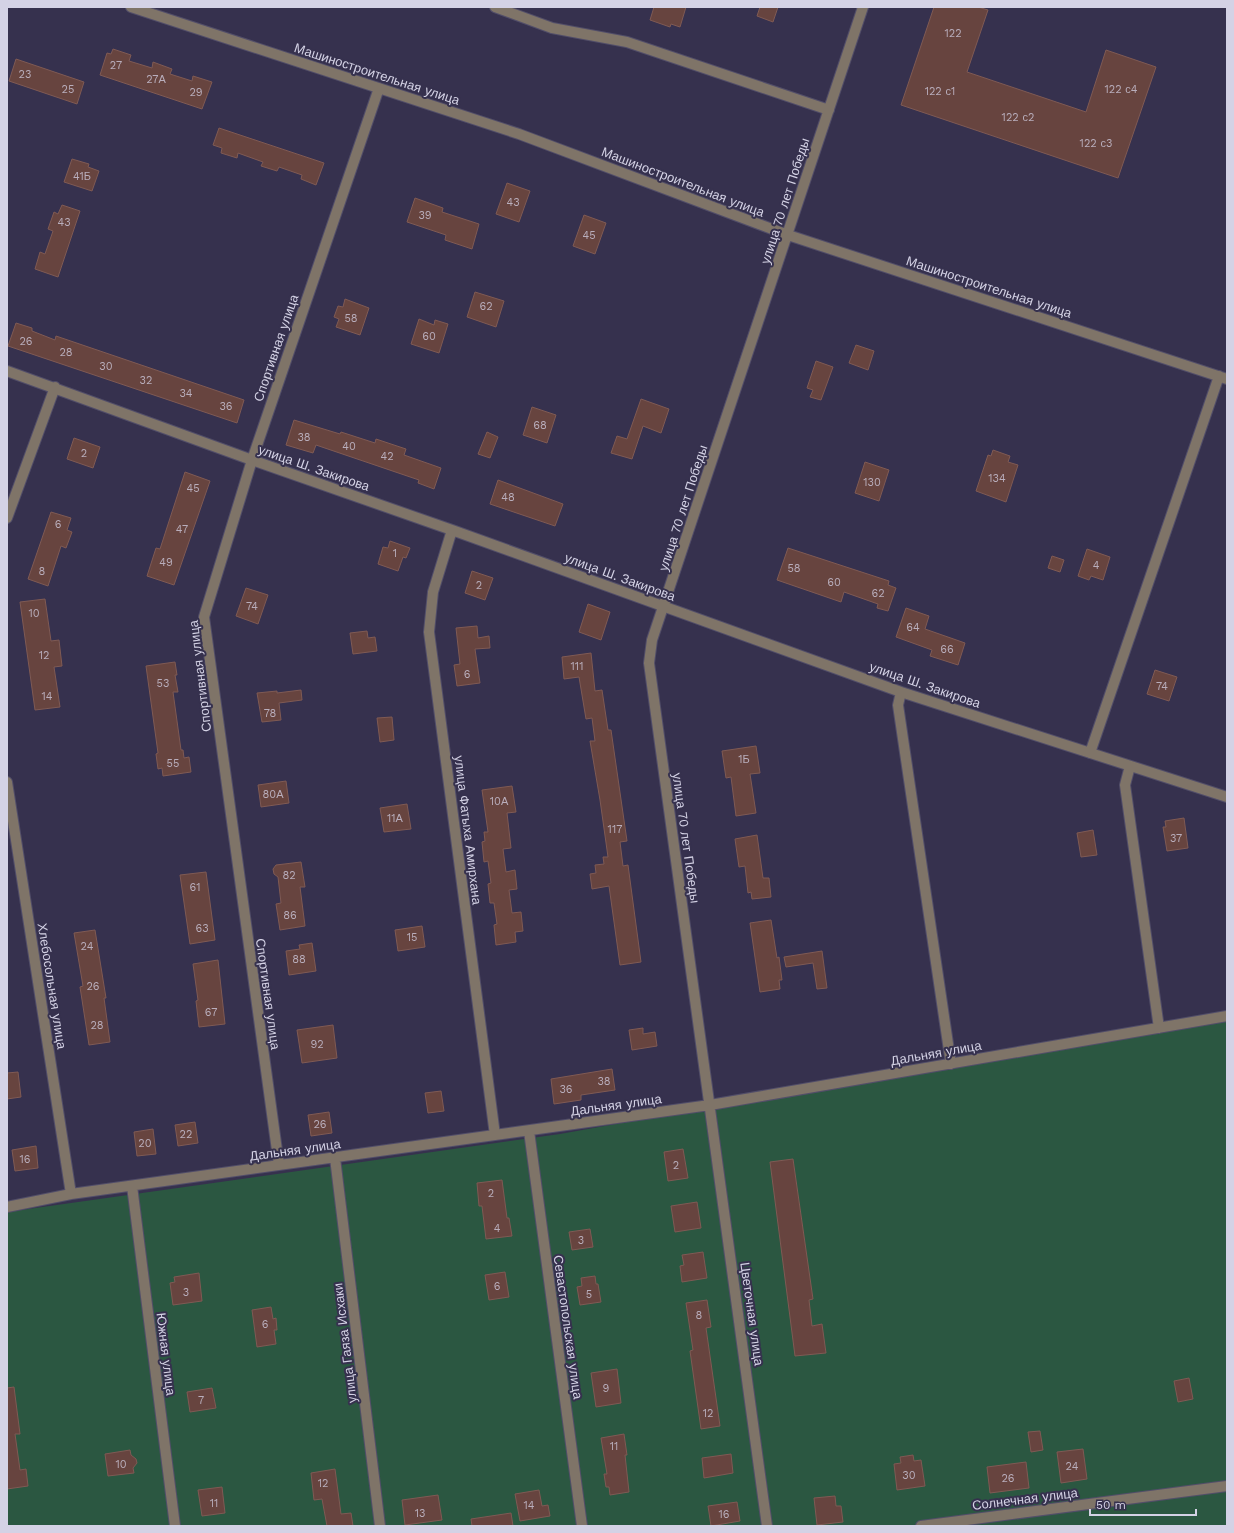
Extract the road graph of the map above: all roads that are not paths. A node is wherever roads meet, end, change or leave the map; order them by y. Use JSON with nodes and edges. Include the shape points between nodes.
{"nodes":[{"id":1,"x":131,"y":7,"type":"edge"},
{"id":2,"x":495,"y":7,"type":"edge"},
{"id":3,"x":863,"y":7,"type":"edge"},
{"id":4,"x":379,"y":88,"type":"junction"},
{"id":5,"x":829,"y":110,"type":"junction"},
{"id":6,"x":788,"y":235,"type":"junction"},
{"id":7,"x":7,"y":370,"type":"edge"},
{"id":8,"x":1223,"y":377,"type":"edge"},
{"id":9,"x":55,"y":387,"type":"junction"},
{"id":10,"x":252,"y":460,"type":"junction"},
{"id":11,"x":7,"y":518,"type":"edge"},
{"id":12,"x":452,"y":530,"type":"junction"},
{"id":13,"x":664,"y":606,"type":"junction"},
{"id":14,"x":901,"y":692,"type":"junction"},
{"id":15,"x":1090,"y":753,"type":"junction"},
{"id":16,"x":1130,"y":766,"type":"junction"},
{"id":17,"x":7,"y":782,"type":"edge"},
{"id":18,"x":1227,"y":797,"type":"edge"},
{"id":19,"x":1227,"y":1016,"type":"edge"},
{"id":20,"x":1158,"y":1028,"type":"junction"},
{"id":21,"x":951,"y":1064,"type":"junction"},
{"id":22,"x":710,"y":1106,"type":"junction"},
{"id":23,"x":529,"y":1131,"type":"junction"},
{"id":24,"x":495,"y":1135,"type":"junction"},
{"id":25,"x":335,"y":1158,"type":"junction"},
{"id":26,"x":278,"y":1165,"type":"junction"},
{"id":27,"x":132,"y":1186,"type":"junction"},
{"id":28,"x":71,"y":1194,"type":"junction"},
{"id":29,"x":7,"y":1207,"type":"edge"},
{"id":30,"x":1227,"y":1486,"type":"edge"},
{"id":31,"x":175,"y":1526,"type":"edge"},
{"id":32,"x":380,"y":1526,"type":"edge"},
{"id":33,"x":582,"y":1526,"type":"edge"},
{"id":34,"x":767,"y":1526,"type":"edge"},
{"id":35,"x":921,"y":1526,"type":"edge"}],
"edges":[{"from":1,"to":4,"type":"street","name":"Машиностроительная улица"},
{"from":2,"to":5,"type":"street","via":[[552,28],[627,42]]},
{"from":3,"to":5,"type":"street","name":"улица 70 лет Победы"},
{"from":4,"to":6,"type":"street","name":"Машиностроительная улица","via":[[519,134]]},
{"from":4,"to":10,"type":"street","name":"Спортивная улица"},
{"from":5,"to":6,"type":"street","name":"улица 70 лет Победы"},
{"from":6,"to":8,"type":"street","name":"Машиностроительная улица"},
{"from":6,"to":13,"type":"street","name":"улица 70 лет Победы"},
{"from":7,"to":9,"type":"street","name":"улица Ш. Закирова"},
{"from":8,"to":15,"type":"street"},
{"from":9,"to":10,"type":"street","name":"улица Ш. Закирова"},
{"from":9,"to":11,"type":"street"},
{"from":10,"to":12,"type":"street","name":"улица Ш. Закирова"},
{"from":10,"to":26,"type":"street","name":"Спортивная улица","via":[[204,617]]},
{"from":12,"to":13,"type":"street","name":"улица Ш. Закирова"},
{"from":12,"to":24,"type":"street","name":"улица Фатыха Амирхана","via":[[433,592],[430,632]]},
{"from":13,"to":14,"type":"street","name":"улица Ш. Закирова"},
{"from":13,"to":22,"type":"street","name":"улица 70 лет Победы","via":[[652,640],[649,663]]},
{"from":14,"to":15,"type":"street","name":"улица Ш. Закирова"},
{"from":14,"to":21,"type":"street","via":[[898,705]]},
{"from":15,"to":16,"type":"street","name":"улица Ш. Закирова"},
{"from":16,"to":18,"type":"street","name":"улица Ш. Закирова"},
{"from":16,"to":20,"type":"street","via":[[1125,785]]},
{"from":17,"to":28,"type":"street","name":"Хлебосольная улица"},
{"from":19,"to":20,"type":"street","name":"Дальняя улица"},
{"from":20,"to":21,"type":"street","name":"Дальняя улица"},
{"from":21,"to":22,"type":"street","name":"Дальняя улица"},
{"from":22,"to":23,"type":"street","name":"Дальняя улица"},
{"from":22,"to":34,"type":"street","name":"Цветочная улица"},
{"from":23,"to":24,"type":"street","name":"Дальняя улица"},
{"from":23,"to":33,"type":"street","name":"Севастопольская улица"},
{"from":24,"to":25,"type":"street","name":"Дальняя улица"},
{"from":25,"to":26,"type":"street","name":"Дальняя улица"},
{"from":25,"to":32,"type":"street","name":"улица Гаяза Исхаки"},
{"from":26,"to":27,"type":"street","name":"Дальняя улица"},
{"from":27,"to":28,"type":"street","name":"Дальняя улица"},
{"from":27,"to":31,"type":"street","name":"Южная улица"},
{"from":28,"to":29,"type":"street","name":"Дальняя улица"},
{"from":30,"to":35,"type":"street","name":"Солнечная улица"}]}
